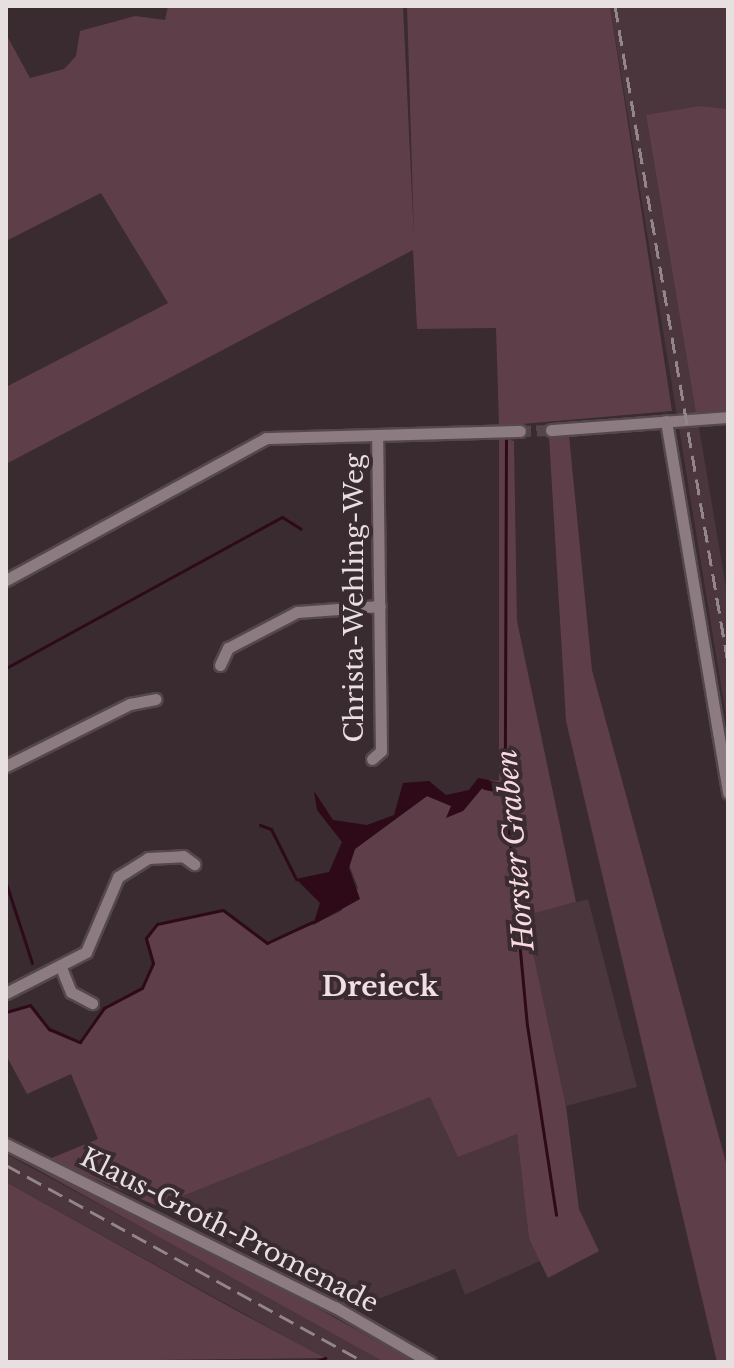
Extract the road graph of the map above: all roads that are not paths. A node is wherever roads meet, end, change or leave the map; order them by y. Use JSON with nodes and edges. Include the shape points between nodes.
{"nodes":[{"id":1,"x":728,"y":417,"type":"edge"},
{"id":2,"x":666,"y":421,"type":"junction"},
{"id":3,"x":551,"y":430,"type":"tunnel mouth"},
{"id":4,"x":520,"y":431,"type":"tunnel mouth"},
{"id":5,"x":377,"y":435,"type":"junction"},
{"id":6,"x":6,"y":580,"type":"edge"},
{"id":7,"x":380,"y":606,"type":"junction"},
{"id":8,"x":220,"y":665,"type":"dead end"},
{"id":9,"x":156,"y":699,"type":"dead end"},
{"id":10,"x":372,"y":759,"type":"dead end"},
{"id":11,"x":6,"y":766,"type":"edge"},
{"id":12,"x":728,"y":793,"type":"edge"},
{"id":13,"x":194,"y":864,"type":"dead end"},
{"id":14,"x":62,"y":970,"type":"junction"},
{"id":15,"x":6,"y":993,"type":"edge"},
{"id":16,"x":92,"y":1003,"type":"dead end"},
{"id":17,"x":6,"y":1144,"type":"edge"},
{"id":18,"x":430,"y":1362,"type":"edge"}],
"edges":[{"from":1,"to":2,"type":"street"},
{"from":2,"to":3,"type":"street"},
{"from":2,"to":12,"type":"street"},
{"from":4,"to":5,"type":"street"},
{"from":5,"to":6,"type":"street","via":[[287,436],[239,448]]},
{"from":5,"to":7,"type":"street","name":"Christa-Wehling-Weg"},
{"from":7,"to":8,"type":"street","via":[[297,612],[228,648]]},
{"from":7,"to":10,"type":"street","name":"Christa-Wehling-Weg","via":[[381,751]]},
{"from":9,"to":11,"type":"street","via":[[130,704]]},
{"from":13,"to":14,"type":"street","via":[[183,856],[148,858],[118,877],[86,952]]},
{"from":14,"to":15,"type":"street"},
{"from":14,"to":16,"type":"street","via":[[71,992]]},
{"from":17,"to":18,"type":"street","name":"Klaus-Groth-Promenade","via":[[335,1307]]}]}
